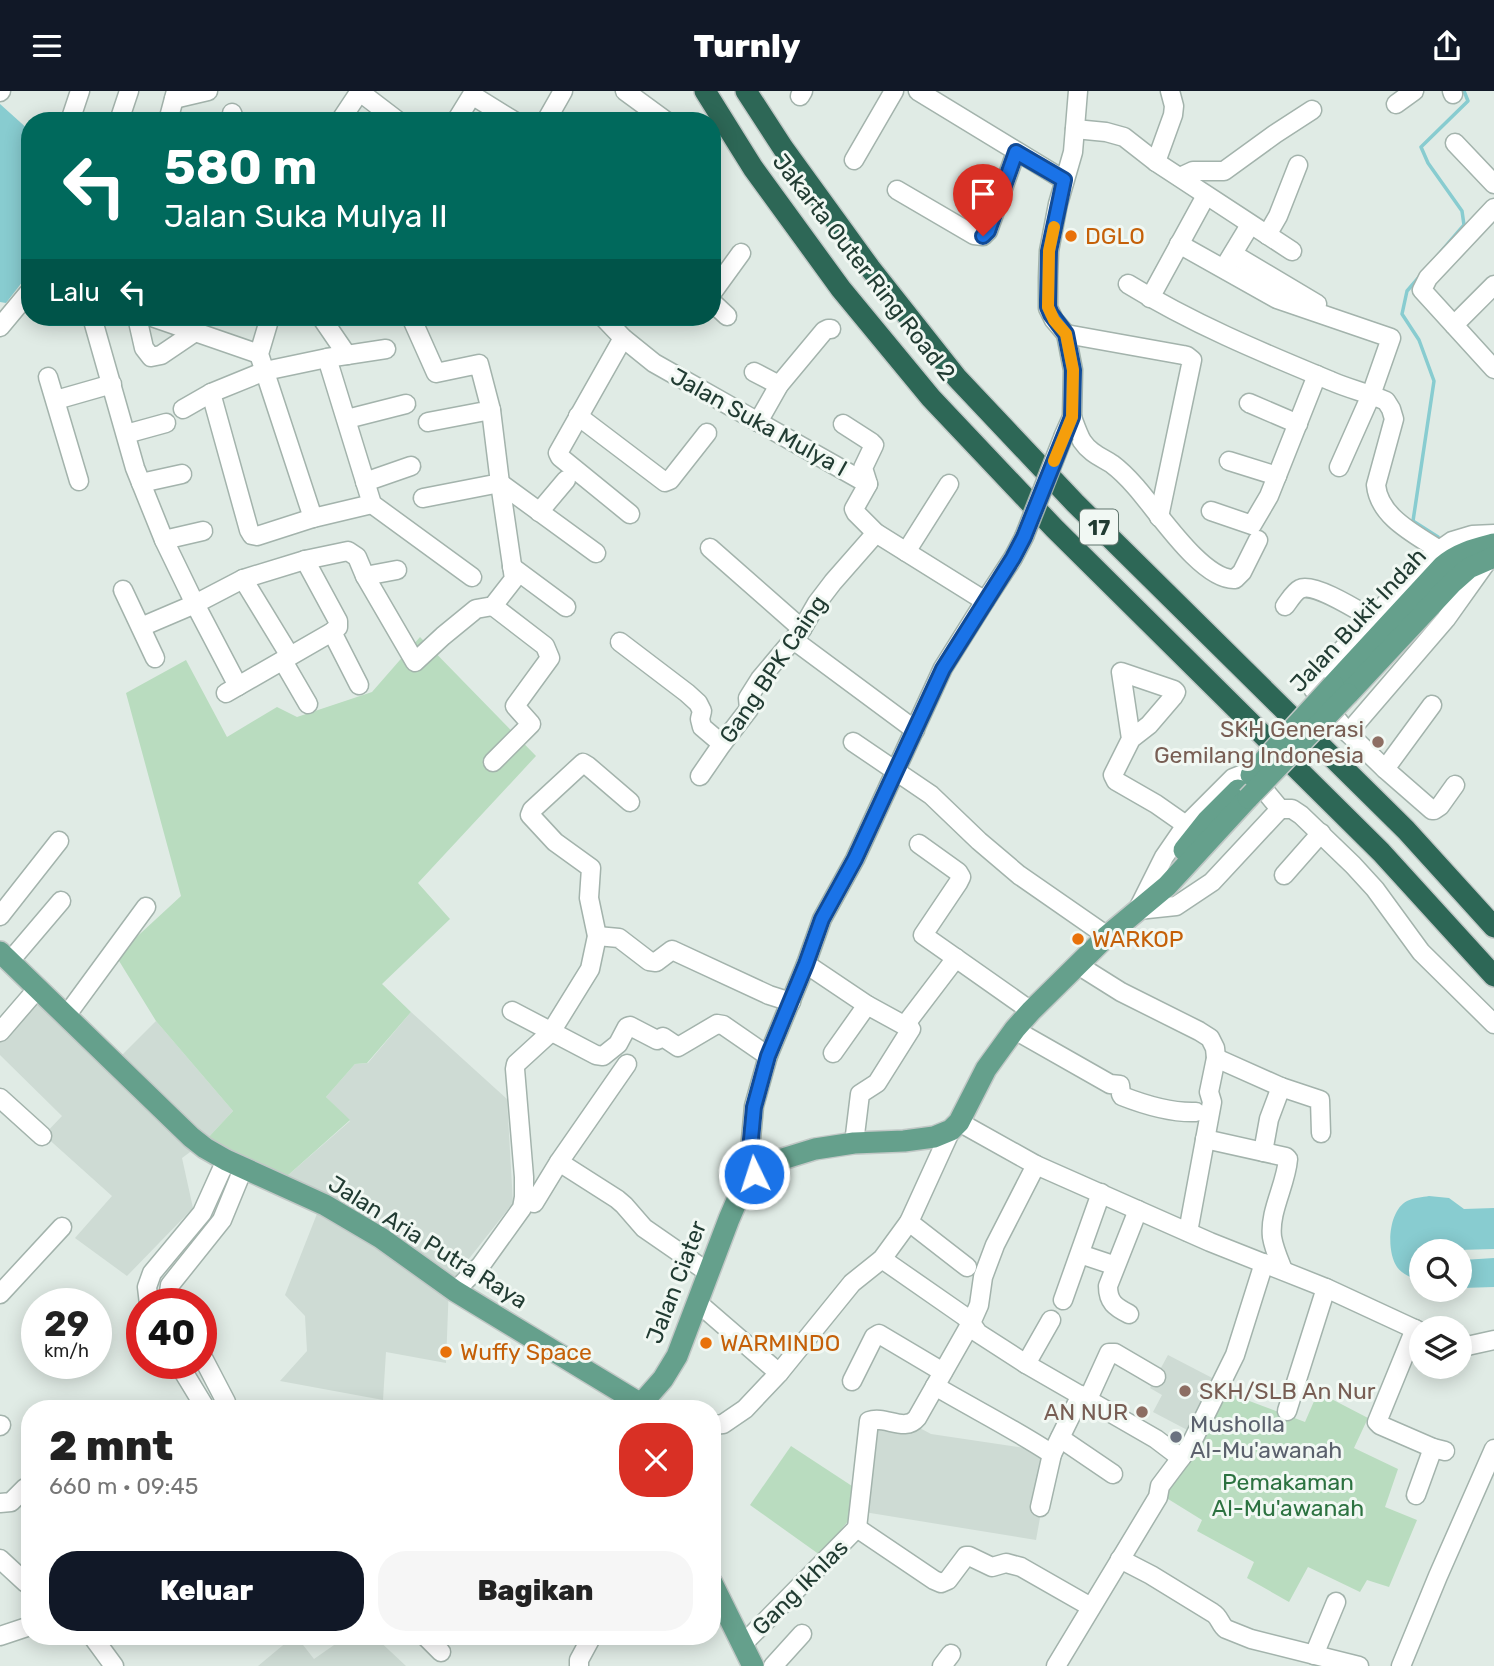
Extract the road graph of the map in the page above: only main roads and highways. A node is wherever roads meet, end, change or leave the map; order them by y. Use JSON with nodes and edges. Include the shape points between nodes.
{"nodes":[{"id":1,"x":705,"y":91,"type":"edge"},
{"id":2,"x":746,"y":91,"type":"edge"},
{"id":3,"x":718,"y":112,"type":"edge"},
{"id":4,"x":721,"y":117,"type":"edge"},
{"id":5,"x":1492,"y":554,"type":"edge"},
{"id":6,"x":1494,"y":927,"type":"edge"},
{"id":7,"x":5,"y":957,"type":"edge"},
{"id":8,"x":1494,"y":976,"type":"edge"},
{"id":9,"x":754,"y":1174,"type":"joint"},
{"id":10,"x":632,"y":1400,"type":"edge"},
{"id":11,"x":647,"y":1400,"type":"edge"},
{"id":12,"x":721,"y":1602,"type":"edge"},
{"id":13,"x":753,"y":1666,"type":"edge"}],
"edges":[{"from":1,"to":3,"type":"highway","name":"Jakarta Outer Ring Road 2","number":"17"},
{"from":2,"to":6,"type":"highway","name":"Jakarta Outer Ring Road 2","number":"17","via":[[870,268],[957,378],[1075,503],[1406,830]]},
{"from":4,"to":8,"type":"highway","name":"Jakarta Outer Ring Road 2","number":"17","via":[[841,289],[931,398],[1054,528],[1381,852]]},
{"from":5,"to":9,"type":"main road","name":"Jalan Bukit Indah","bridge":true,"via":[[1471,549],[1443,566],[1340,689],[1243,794],[1207,821],[1138,910],[1031,1011],[986,1069],[955,1126],[934,1137],[815,1149],[776,1161]]},
{"from":7,"to":10,"type":"main road","name":"Jalan Aria Putra Raya","via":[[205,1148],[325,1205],[381,1238],[455,1291]]},
{"from":9,"to":11,"type":"main road","name":"Jalan Ciater","via":[[741,1191],[677,1356]]},
{"from":12,"to":13,"type":"main road"}]}
